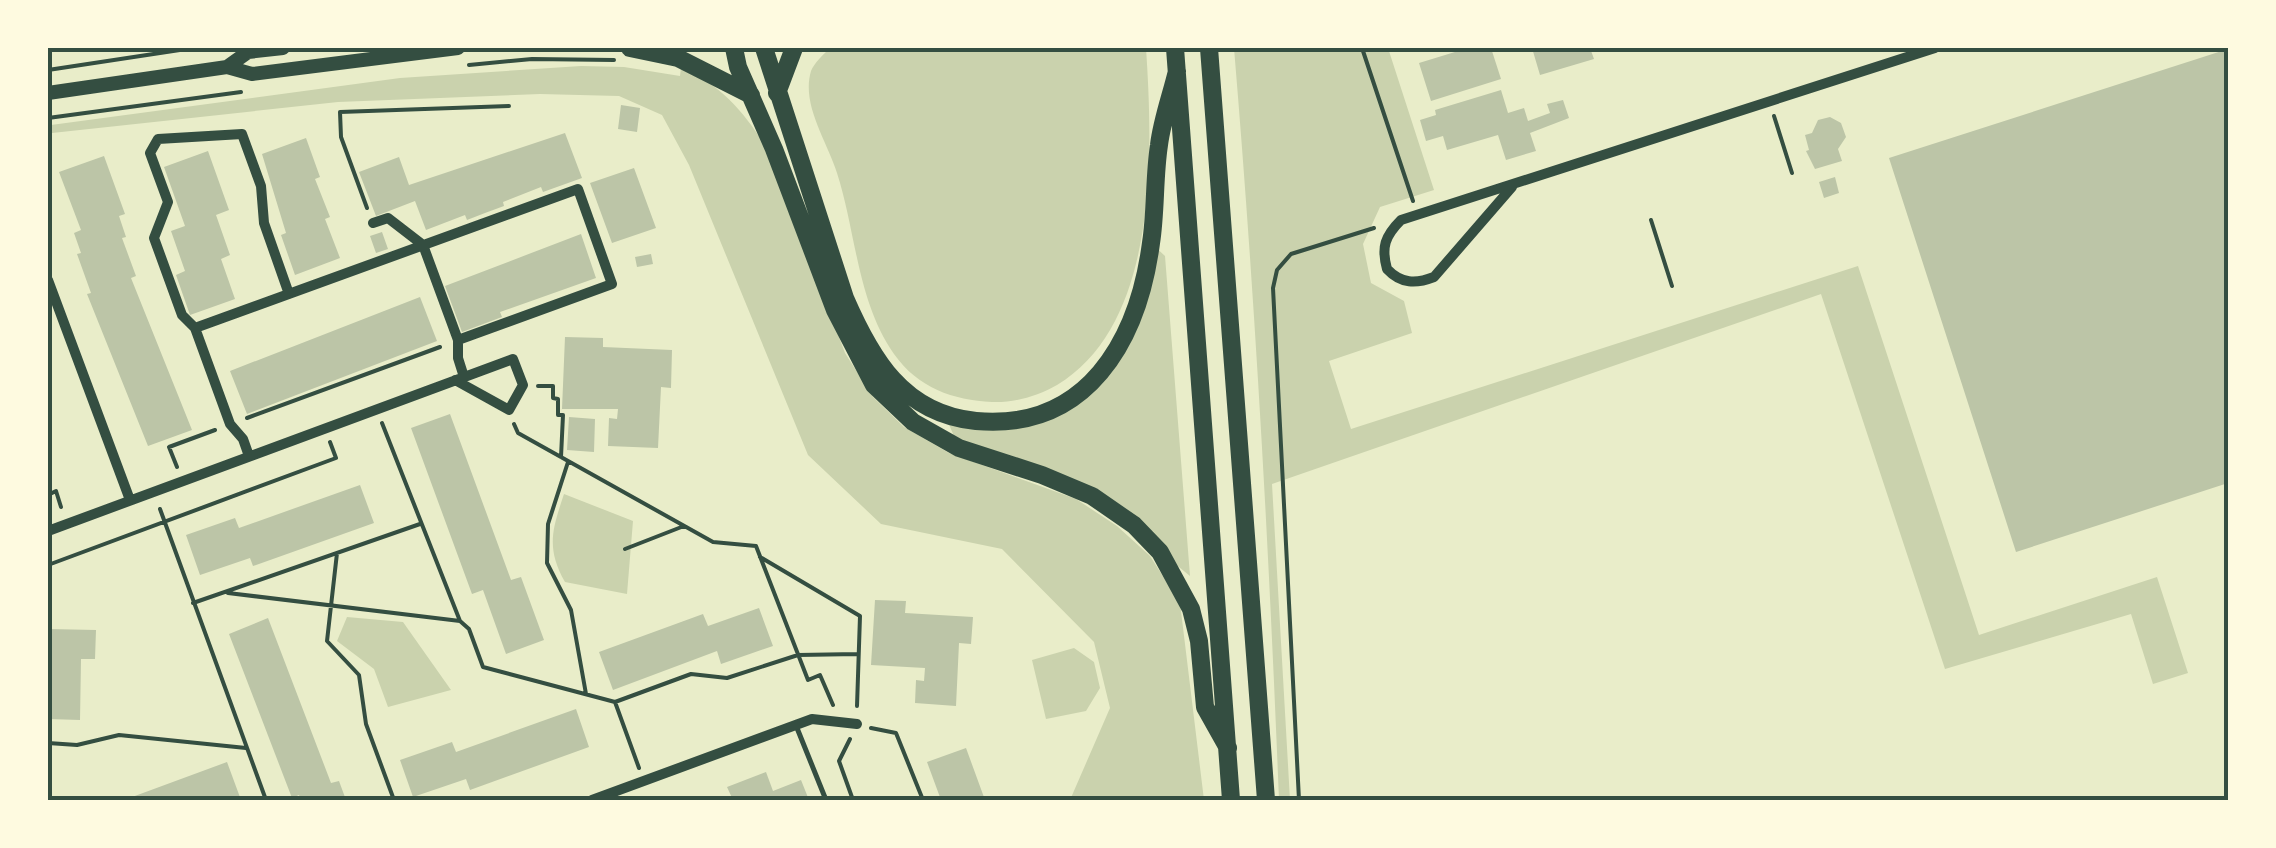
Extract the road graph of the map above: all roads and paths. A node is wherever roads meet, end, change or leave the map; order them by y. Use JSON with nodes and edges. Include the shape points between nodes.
{"nodes":[{"id":1,"x":192,"y":48,"type":"edge"},
{"id":2,"x":283,"y":48,"type":"edge"},
{"id":3,"x":458,"y":48,"type":"edge"},
{"id":4,"x":630,"y":48,"type":"edge"},
{"id":5,"x":734,"y":48,"type":"edge"},
{"id":6,"x":764,"y":48,"type":"edge"},
{"id":7,"x":794,"y":48,"type":"edge"},
{"id":8,"x":1175,"y":48,"type":"edge"},
{"id":9,"x":1209,"y":48,"type":"edge"},
{"id":10,"x":1362,"y":48,"type":"edge"},
{"id":11,"x":1935,"y":48,"type":"edge"},
{"id":12,"x":227,"y":67,"type":"junction"},
{"id":13,"x":48,"y":70,"type":"edge"},
{"id":14,"x":1177,"y":71,"type":"junction"},
{"id":15,"x":48,"y":93,"type":"edge"},
{"id":16,"x":777,"y":94,"type":"junction"},
{"id":17,"x":750,"y":95,"type":"junction"},
{"id":18,"x":1769,"y":102,"type":"junction"},
{"id":19,"x":510,"y":106,"type":"dead end"},
{"id":20,"x":1792,"y":173,"type":"dead end"},
{"id":21,"x":1512,"y":187,"type":"junction"},
{"id":22,"x":48,"y":210,"type":"edge"},
{"id":23,"x":1418,"y":216,"type":"junction"},
{"id":24,"x":1401,"y":220,"type":"junction"},
{"id":25,"x":1651,"y":220,"type":"dead end"},
{"id":26,"x":373,"y":222,"type":"joint"},
{"id":27,"x":48,"y":224,"type":"edge"},
{"id":28,"x":422,"y":246,"type":"junction"},
{"id":29,"x":48,"y":284,"type":"edge"},
{"id":30,"x":1672,"y":286,"type":"dead end"},
{"id":31,"x":289,"y":294,"type":"junction"},
{"id":32,"x":195,"y":328,"type":"junction"},
{"id":33,"x":452,"y":342,"type":"junction"},
{"id":34,"x":460,"y":379,"type":"junction"},
{"id":35,"x":523,"y":385,"type":"junction"},
{"id":36,"x":376,"y":409,"type":"junction"},
{"id":37,"x":509,"y":410,"type":"junction"},
{"id":38,"x":236,"y":422,"type":"junction"},
{"id":39,"x":325,"y":428,"type":"junction"},
{"id":40,"x":249,"y":456,"type":"junction"},
{"id":41,"x":561,"y":458,"type":"junction"},
{"id":42,"x":568,"y":462,"type":"junction"},
{"id":43,"x":182,"y":481,"type":"junction"},
{"id":44,"x":154,"y":492,"type":"junction"},
{"id":45,"x":48,"y":494,"type":"edge"},
{"id":46,"x":130,"y":500,"type":"junction"},
{"id":47,"x":165,"y":521,"type":"junction"},
{"id":48,"x":422,"y":523,"type":"junction"},
{"id":49,"x":68,"y":524,"type":"junction"},
{"id":50,"x":684,"y":526,"type":"junction"},
{"id":51,"x":48,"y":531,"type":"edge"},
{"id":52,"x":624,"y":549,"type":"dead end"},
{"id":53,"x":338,"y":553,"type":"junction"},
{"id":54,"x":760,"y":557,"type":"junction"},
{"id":55,"x":48,"y":565,"type":"edge"},
{"id":56,"x":224,"y":592,"type":"junction"},
{"id":57,"x":193,"y":603,"type":"junction"},
{"id":58,"x":331,"y":606,"type":"junction"},
{"id":59,"x":460,"y":621,"type":"junction"},
{"id":60,"x":798,"y":654,"type":"junction"},
{"id":61,"x":858,"y":654,"type":"junction"},
{"id":62,"x":586,"y":694,"type":"junction"},
{"id":63,"x":615,"y":702,"type":"junction"},
{"id":64,"x":840,"y":722,"type":"junction"},
{"id":65,"x":857,"y":724,"type":"junction"},
{"id":66,"x":796,"y":725,"type":"junction"},
{"id":67,"x":48,"y":743,"type":"edge"},
{"id":68,"x":247,"y":748,"type":"junction"},
{"id":69,"x":1228,"y":748,"type":"junction"},
{"id":70,"x":644,"y":782,"type":"junction"},
{"id":71,"x":266,"y":800,"type":"edge"},
{"id":72,"x":394,"y":800,"type":"edge"},
{"id":73,"x":592,"y":800,"type":"edge"},
{"id":74,"x":826,"y":800,"type":"edge"},
{"id":75,"x":854,"y":800,"type":"edge"},
{"id":76,"x":922,"y":800,"type":"edge"},
{"id":77,"x":1232,"y":800,"type":"edge"},
{"id":78,"x":1266,"y":800,"type":"edge"},
{"id":79,"x":1299,"y":800,"type":"edge"}],
"edges":[{"from":1,"to":13,"type":"path"},
{"from":2,"to":12,"type":"street","via":[[248,52]]},
{"from":3,"to":12,"type":"street","via":[[252,74]]},
{"from":4,"to":17,"type":"highway","via":[[678,58]]},
{"from":5,"to":17,"type":"highway"},
{"from":6,"to":16,"type":"highway"},
{"from":7,"to":16,"type":"highway"},
{"from":8,"to":14,"type":"highway"},
{"from":9,"to":78,"type":"highway"},
{"from":10,"to":23,"type":"path"},
{"from":11,"to":18,"type":"street"},
{"from":12,"to":15,"type":"street"},
{"from":14,"to":16,"type":"highway","via":[[1159,143],[1142,294],[1123,341],[1080,394],[1054,410],[1003,422],[945,415],[914,398],[876,361],[845,298]]},
{"from":14,"to":69,"type":"highway"},
{"from":17,"to":69,"type":"highway","via":[[840,322],[874,385],[913,422],[960,448],[1092,496],[1134,525],[1160,552],[1191,609],[1205,707]]},
{"from":18,"to":20,"type":"path"},
{"from":18,"to":21,"type":"street"},
{"from":19,"to":26,"type":"path","via":[[340,112],[342,138]]},
{"from":21,"to":23,"type":"street"},
{"from":21,"to":24,"type":"street","via":[[1434,278],[1419,283],[1394,277],[1383,256],[1388,234]]},
{"from":22,"to":27,"type":"path"},
{"from":23,"to":24,"type":"street"},
{"from":24,"to":79,"type":"path","via":[[1292,254],[1272,288]]},
{"from":25,"to":30,"type":"path"},
{"from":26,"to":28,"type":"street","via":[[388,218]]},
{"from":28,"to":31,"type":"street"},
{"from":28,"to":33,"type":"street"},
{"from":28,"to":33,"type":"street","via":[[578,190],[612,284]]},
{"from":29,"to":46,"type":"street"},
{"from":31,"to":32,"type":"street"},
{"from":31,"to":32,"type":"street","via":[[242,134],[158,139],[150,153],[168,202],[154,238],[182,316]]},
{"from":32,"to":38,"type":"street"},
{"from":33,"to":34,"type":"street"},
{"from":33,"to":38,"type":"path"},
{"from":34,"to":35,"type":"street","via":[[513,359]]},
{"from":34,"to":36,"type":"street"},
{"from":34,"to":37,"type":"street"},
{"from":35,"to":37,"type":"street"},
{"from":35,"to":41,"type":"path","via":[[554,386],[563,416]]},
{"from":36,"to":39,"type":"street"},
{"from":36,"to":48,"type":"path"},
{"from":37,"to":41,"type":"path","via":[[518,434]]},
{"from":38,"to":40,"type":"street"},
{"from":38,"to":43,"type":"path","via":[[169,447]]},
{"from":39,"to":40,"type":"street"},
{"from":39,"to":47,"type":"path","via":[[336,458]]},
{"from":40,"to":43,"type":"street"},
{"from":41,"to":42,"type":"path"},
{"from":42,"to":50,"type":"path"},
{"from":42,"to":62,"type":"path","via":[[548,524],[547,563],[571,610]]},
{"from":43,"to":44,"type":"street"},
{"from":44,"to":46,"type":"street"},
{"from":44,"to":47,"type":"path"},
{"from":45,"to":49,"type":"path","via":[[56,492]]},
{"from":46,"to":49,"type":"street"},
{"from":47,"to":55,"type":"path"},
{"from":47,"to":57,"type":"path"},
{"from":48,"to":53,"type":"path"},
{"from":48,"to":59,"type":"path"},
{"from":49,"to":51,"type":"street"},
{"from":50,"to":52,"type":"path"},
{"from":50,"to":54,"type":"path","via":[[713,542],[756,546]]},
{"from":53,"to":56,"type":"path"},
{"from":53,"to":58,"type":"path"},
{"from":54,"to":60,"type":"path"},
{"from":54,"to":61,"type":"path","via":[[860,616]]},
{"from":56,"to":57,"type":"path"},
{"from":56,"to":58,"type":"path"},
{"from":57,"to":68,"type":"path"},
{"from":58,"to":59,"type":"path"},
{"from":58,"to":72,"type":"path","via":[[327,641],[359,675],[366,724]]},
{"from":59,"to":62,"type":"path","via":[[483,666]]},
{"from":60,"to":61,"type":"path"},
{"from":60,"to":63,"type":"path","via":[[727,678],[691,674]]},
{"from":60,"to":64,"type":"path","via":[[808,680],[820,675]]},
{"from":61,"to":65,"type":"path"},
{"from":62,"to":63,"type":"path"},
{"from":63,"to":70,"type":"path"},
{"from":64,"to":65,"type":"street"},
{"from":64,"to":66,"type":"street"},
{"from":65,"to":75,"type":"path","via":[[839,761]]},
{"from":65,"to":76,"type":"path","via":[[896,733]]},
{"from":66,"to":70,"type":"street"},
{"from":66,"to":74,"type":"lane"},
{"from":67,"to":68,"type":"path","via":[[77,746],[119,735]]},
{"from":68,"to":71,"type":"path"},
{"from":69,"to":77,"type":"highway"},
{"from":70,"to":73,"type":"street"}]}
